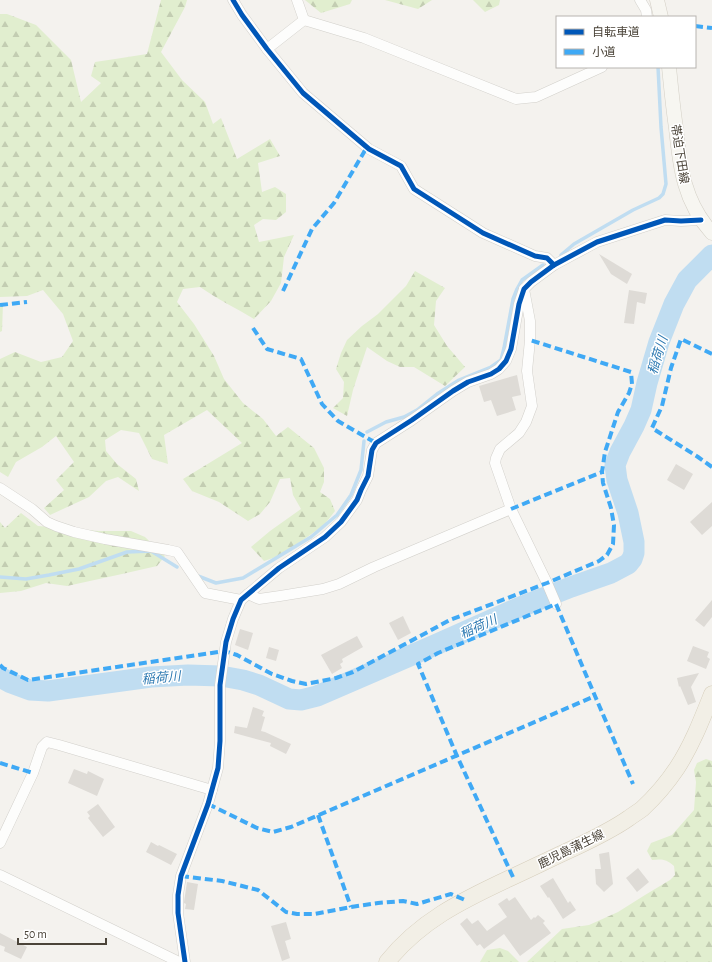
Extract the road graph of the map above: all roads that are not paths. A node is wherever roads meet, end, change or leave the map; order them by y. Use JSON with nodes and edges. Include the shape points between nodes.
{"nodes":[{"id":1,"x":233,"y":0,"type":"edge"},
{"id":2,"x":297,"y":0,"type":"edge"},
{"id":3,"x":640,"y":0,"type":"edge"},
{"id":4,"x":656,"y":0,"type":"edge"},
{"id":5,"x":647,"y":16,"type":"edge"},
{"id":6,"x":661,"y":16,"type":"edge"},
{"id":7,"x":304,"y":20,"type":"junction"},
{"id":8,"x":267,"y":49,"type":"junction"},
{"id":9,"x":600,"y":68,"type":"edge"},
{"id":10,"x":669,"y":68,"type":"edge"},
{"id":11,"x":701,"y":220,"type":"junction"},
{"id":12,"x":712,"y":233,"type":"edge"},
{"id":13,"x":554,"y":265,"type":"junction"},
{"id":14,"x":524,"y":290,"type":"junction"},
{"id":15,"x":0,"y":488,"type":"edge"},
{"id":16,"x":512,"y":509,"type":"junction"},
{"id":17,"x":244,"y":597,"type":"junction"},
{"id":18,"x":556,"y":604,"type":"dead end"},
{"id":19,"x":712,"y":694,"type":"edge"},
{"id":20,"x":212,"y":790,"type":"junction"},
{"id":21,"x":0,"y":843,"type":"edge"},
{"id":22,"x":0,"y":876,"type":"edge"},
{"id":23,"x":179,"y":962,"type":"edge"},
{"id":24,"x":185,"y":962,"type":"edge"},
{"id":25,"x":387,"y":962,"type":"edge"}],
"edges":[{"from":1,"to":8,"type":"street"},
{"from":2,"to":7,"type":"street"},
{"from":3,"to":5,"type":"street"},
{"from":4,"to":6,"type":"main road"},
{"from":7,"to":8,"type":"street"},
{"from":7,"to":9,"type":"street","via":[[364,38],[516,99],[536,97]]},
{"from":8,"to":13,"type":"street","via":[[303,93],[369,149],[401,166],[414,189],[483,233],[535,256],[547,258]]},
{"from":10,"to":11,"type":"main road","name":"帯迫下田線","via":[[682,177]]},
{"from":11,"to":12,"type":"main road","name":"帯迫下田線"},
{"from":11,"to":13,"type":"street","via":[[664,220],[597,242]]},
{"from":13,"to":14,"type":"street"},
{"from":14,"to":16,"type":"street","via":[[530,321],[527,371],[532,406],[519,433],[500,449],[495,463]]},
{"from":14,"to":17,"type":"street","via":[[511,349],[499,369],[452,391],[376,442],[372,450],[368,476],[357,500],[341,522],[325,537],[279,568]]},
{"from":15,"to":17,"type":"street","via":[[48,522],[74,532],[177,552],[205,594]]},
{"from":16,"to":17,"type":"street","via":[[339,584],[259,599]]},
{"from":16,"to":18,"type":"street"},
{"from":17,"to":20,"type":"street","via":[[233,619],[226,642],[220,685],[218,768]]},
{"from":19,"to":25,"type":"main road","name":"鹿児島蒲生線","via":[[677,767],[659,791],[640,810],[594,839],[445,911],[429,921]]},
{"from":20,"to":21,"type":"street","via":[[47,742],[42,747]]},
{"from":20,"to":24,"type":"street","via":[[181,876],[178,895]]},
{"from":22,"to":23,"type":"street"}]}
